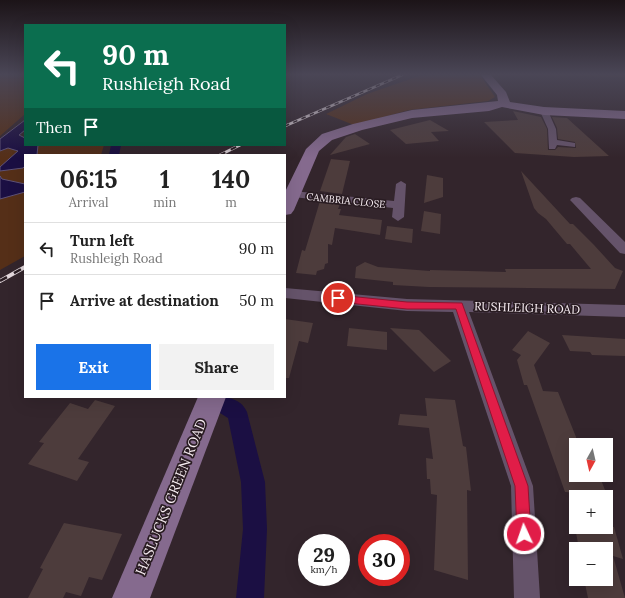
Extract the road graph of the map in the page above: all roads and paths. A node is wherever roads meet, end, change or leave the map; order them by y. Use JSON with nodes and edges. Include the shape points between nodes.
{"nodes":[{"id":1,"x":502,"y":104,"type":"joint"},
{"id":2,"x":544,"y":111,"type":"junction"},
{"id":3,"x":625,"y":115,"type":"edge"},
{"id":4,"x":572,"y":145,"type":"dead end"},
{"id":5,"x":402,"y":184,"type":"dead end"},
{"id":6,"x":293,"y":194,"type":"junction"},
{"id":7,"x":576,"y":200,"type":"dead end"},
{"id":8,"x":286,"y":208,"type":"edge"},
{"id":9,"x":625,"y":250,"type":"edge"},
{"id":10,"x":286,"y":293,"type":"edge"},
{"id":11,"x":459,"y":306,"type":"junction"},
{"id":12,"x":625,"y":311,"type":"edge"},
{"id":13,"x":212,"y":398,"type":"edge"},
{"id":14,"x":131,"y":598,"type":"edge"},
{"id":15,"x":527,"y":598,"type":"edge"}],
"edges":[{"from":1,"to":2,"type":"street"},
{"from":1,"to":6,"type":"street","via":[[412,114],[327,137],[313,149]]},
{"from":2,"to":3,"type":"street"},
{"from":2,"to":4,"type":"street","via":[[552,129],[552,144]]},
{"from":5,"to":6,"type":"street","name":"CAMBRIA CLOSE","via":[[398,211]]},
{"from":6,"to":8,"type":"street"},
{"from":7,"to":9,"type":"street"},
{"from":10,"to":11,"type":"street","name":"RUSHLEIGH ROAD","via":[[407,305]]},
{"from":11,"to":12,"type":"street","name":"RUSHLEIGH ROAD"},
{"from":11,"to":15,"type":"street","via":[[522,486]]},
{"from":13,"to":14,"type":"street","name":"HASLUCKS GREEN ROAD"}]}
